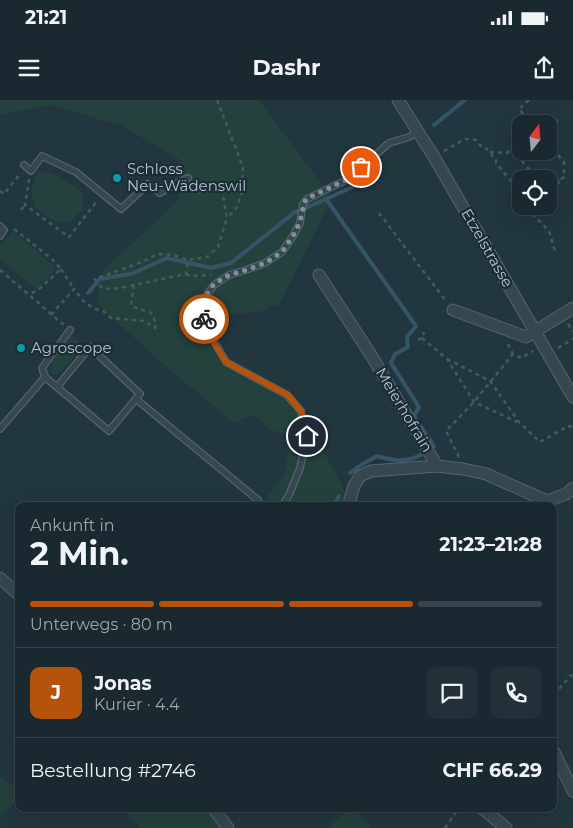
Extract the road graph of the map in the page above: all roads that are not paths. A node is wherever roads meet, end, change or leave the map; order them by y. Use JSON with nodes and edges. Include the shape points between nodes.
{"nodes":[{"id":1,"x":398,"y":100,"type":"edge"},
{"id":2,"x":418,"y":131,"type":"junction"},
{"id":3,"x":27,"y":168,"type":"road end"},
{"id":4,"x":188,"y":178,"type":"dead end"},
{"id":5,"x":0,"y":226,"type":"edge"},
{"id":6,"x":0,"y":236,"type":"edge"},
{"id":7,"x":319,"y":275,"type":"dead end"},
{"id":8,"x":573,"y":308,"type":"edge"},
{"id":9,"x":453,"y":310,"type":"road end"},
{"id":10,"x":70,"y":330,"type":"road end"},
{"id":11,"x":536,"y":332,"type":"junction"},
{"id":12,"x":45,"y":377,"type":"junction"},
{"id":13,"x":57,"y":388,"type":"junction"},
{"id":14,"x":573,"y":397,"type":"edge"},
{"id":15,"x":136,"y":399,"type":"junction"},
{"id":16,"x":0,"y":429,"type":"edge"},
{"id":17,"x":437,"y":466,"type":"junction"},
{"id":18,"x":573,"y":488,"type":"edge"},
{"id":19,"x":259,"y":502,"type":"edge"},
{"id":20,"x":285,"y":502,"type":"edge"},
{"id":21,"x":350,"y":502,"type":"edge"},
{"id":22,"x":0,"y":578,"type":"edge"},
{"id":23,"x":15,"y":591,"type":"edge"},
{"id":24,"x":557,"y":758,"type":"edge"},
{"id":25,"x":573,"y":791,"type":"edge"},
{"id":26,"x":216,"y":812,"type":"edge"},
{"id":27,"x":487,"y":812,"type":"edge"},
{"id":28,"x":228,"y":828,"type":"edge"},
{"id":29,"x":506,"y":828,"type":"edge"}],
"edges":[{"from":1,"to":2,"type":"street","name":"Etzelstrasse"},
{"from":2,"to":11,"type":"street","name":"Etzelstrasse"},
{"from":2,"to":20,"type":"lane","via":[[389,143],[348,179],[306,199],[300,222],[282,252],[265,263],[229,275],[214,284],[206,296],[202,314],[226,362],[288,395],[301,411],[307,436],[300,468]]},
{"from":3,"to":4,"type":"lane","via":[[42,156],[76,172],[121,209],[148,184],[160,193]]},
{"from":5,"to":6,"type":"lane","via":[[4,230]]},
{"from":7,"to":17,"type":"street","name":"Meierhofrain"},
{"from":8,"to":11,"type":"street"},
{"from":9,"to":11,"type":"street","via":[[526,336]]},
{"from":10,"to":12,"type":"lane","via":[[42,368]]},
{"from":11,"to":14,"type":"street","name":"Etzelstrasse"},
{"from":12,"to":13,"type":"lane"},
{"from":12,"to":16,"type":"lane"},
{"from":13,"to":15,"type":"lane","via":[[109,431]]},
{"from":13,"to":15,"type":"lane","via":[[90,347],[140,394]]},
{"from":15,"to":19,"type":"lane"},
{"from":17,"to":18,"type":"street","name":"Meierhofrain","via":[[486,474],[548,501]]},
{"from":17,"to":21,"type":"street","name":"Meierhofrain","via":[[371,471],[360,476]]},
{"from":22,"to":23,"type":"street"},
{"from":24,"to":25,"type":"street"},
{"from":26,"to":28,"type":"street"},
{"from":27,"to":29,"type":"street"}]}
